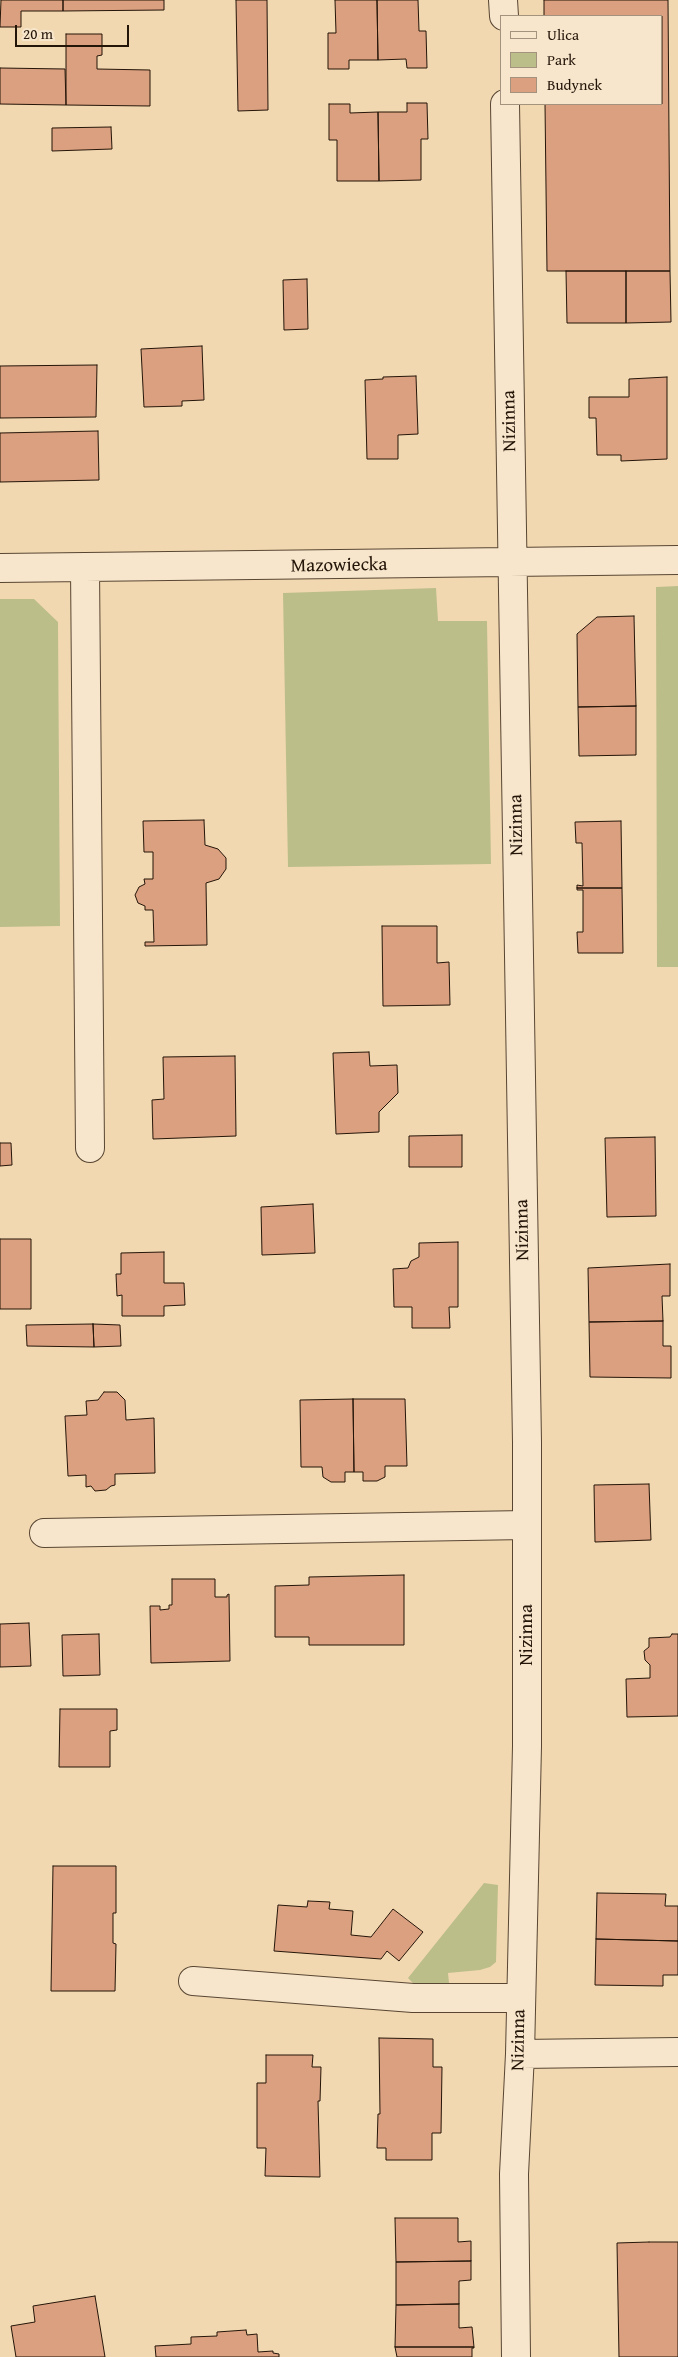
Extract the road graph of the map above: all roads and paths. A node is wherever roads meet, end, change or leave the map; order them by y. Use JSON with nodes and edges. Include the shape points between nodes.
{"nodes":[{"id":1,"x":503,"y":0,"type":"edge"},
{"id":2,"x":504,"y":15,"type":"edge"},
{"id":3,"x":505,"y":105,"type":"edge"},
{"id":4,"x":678,"y":560,"type":"edge"},
{"id":5,"x":512,"y":564,"type":"junction"},
{"id":6,"x":0,"y":568,"type":"edge"},
{"id":7,"x":85,"y":568,"type":"junction"},
{"id":8,"x":90,"y":1148,"type":"dead end"},
{"id":9,"x":526,"y":1525,"type":"junction"},
{"id":10,"x":44,"y":1533,"type":"dead end"},
{"id":11,"x":193,"y":1981,"type":"dead end"},
{"id":12,"x":520,"y":1998,"type":"junction"},
{"id":13,"x":678,"y":2052,"type":"edge"},
{"id":14,"x":520,"y":2054,"type":"junction"},
{"id":15,"x":516,"y":2357,"type":"edge"}],
"edges":[{"from":1,"to":2,"type":"street"},
{"from":3,"to":5,"type":"street","name":"Nizinna"},
{"from":4,"to":5,"type":"street","name":"Mazowiecka"},
{"from":5,"to":7,"type":"street","name":"Mazowiecka"},
{"from":5,"to":9,"type":"street","name":"Nizinna"},
{"from":6,"to":7,"type":"street","name":"Mazowiecka"},
{"from":7,"to":8,"type":"street"},
{"from":9,"to":10,"type":"street"},
{"from":9,"to":12,"type":"street","name":"Nizinna","via":[[527,1746]]},
{"from":11,"to":12,"type":"street","via":[[413,1998]]},
{"from":12,"to":14,"type":"street","name":"Nizinna"},
{"from":13,"to":14,"type":"street"},
{"from":14,"to":15,"type":"street","name":"Nizinna","via":[[514,2174]]}]}
